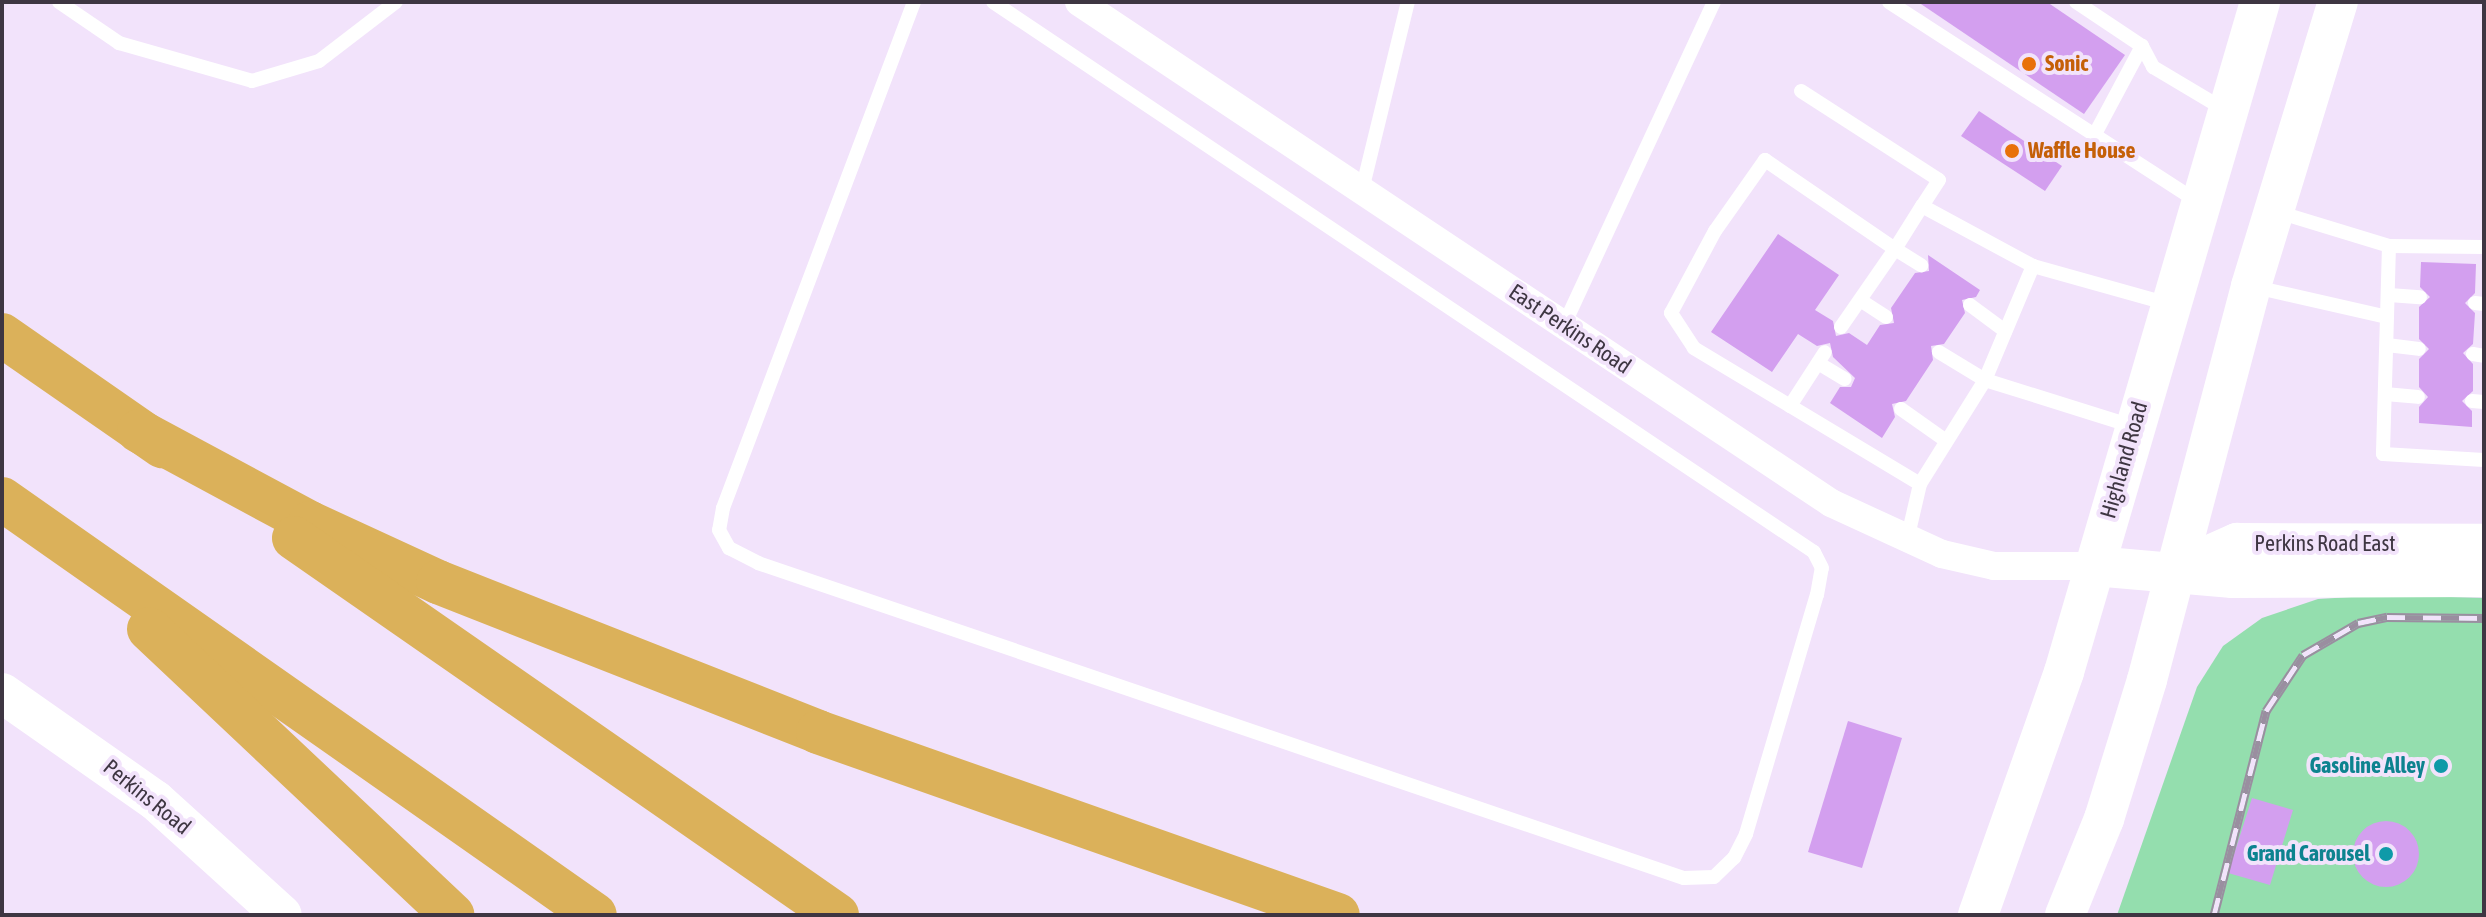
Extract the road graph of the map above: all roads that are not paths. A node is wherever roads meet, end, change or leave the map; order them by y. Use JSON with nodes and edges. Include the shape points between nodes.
{"nodes":[{"id":1,"x":59,"y":2,"type":"edge"},
{"id":2,"x":396,"y":2,"type":"edge"},
{"id":3,"x":914,"y":2,"type":"edge"},
{"id":4,"x":993,"y":2,"type":"edge"},
{"id":5,"x":1079,"y":2,"type":"edge"},
{"id":6,"x":1408,"y":2,"type":"edge"},
{"id":7,"x":1714,"y":2,"type":"edge"},
{"id":8,"x":1889,"y":2,"type":"edge"},
{"id":9,"x":2076,"y":2,"type":"edge"},
{"id":10,"x":2260,"y":2,"type":"edge"},
{"id":11,"x":2338,"y":2,"type":"edge"},
{"id":12,"x":2142,"y":46,"type":"junction"},
{"id":13,"x":1801,"y":91,"type":"dead end"},
{"id":14,"x":2225,"y":110,"type":"junction"},
{"id":15,"x":2095,"y":134,"type":"junction"},
{"id":16,"x":1362,"y":190,"type":"junction"},
{"id":17,"x":2197,"y":201,"type":"junction"},
{"id":18,"x":1922,"y":206,"type":"junction"},
{"id":19,"x":2278,"y":212,"type":"junction"},
{"id":20,"x":2389,"y":246,"type":"junction"},
{"id":21,"x":2484,"y":247,"type":"edge"},
{"id":22,"x":1895,"y":249,"type":"junction"},
{"id":23,"x":1921,"y":265,"type":"dead end"},
{"id":24,"x":2033,"y":266,"type":"junction"},
{"id":25,"x":2251,"y":286,"type":"junction"},
{"id":26,"x":2389,"y":295,"type":"junction"},
{"id":27,"x":2420,"y":297,"type":"dead end"},
{"id":28,"x":1860,"y":300,"type":"junction"},
{"id":29,"x":2169,"y":304,"type":"junction"},
{"id":30,"x":1970,"y":305,"type":"dead end"},
{"id":31,"x":1886,"y":317,"type":"dead end"},
{"id":32,"x":2387,"y":317,"type":"junction"},
{"id":33,"x":1564,"y":325,"type":"junction"},
{"id":34,"x":1841,"y":327,"type":"dead end"},
{"id":35,"x":2005,"y":331,"type":"junction"},
{"id":36,"x":2,"y":335,"type":"edge"},
{"id":37,"x":2387,"y":345,"type":"junction"},
{"id":38,"x":2419,"y":349,"type":"dead end"},
{"id":39,"x":1939,"y":352,"type":"dead end"},
{"id":40,"x":1845,"y":379,"type":"dead end"},
{"id":41,"x":1985,"y":380,"type":"junction"},
{"id":42,"x":2385,"y":394,"type":"junction"},
{"id":43,"x":2418,"y":397,"type":"dead end"},
{"id":44,"x":1790,"y":406,"type":"junction"},
{"id":45,"x":1901,"y":409,"type":"dead end"},
{"id":46,"x":2133,"y":426,"type":"junction"},
{"id":47,"x":139,"y":431,"type":"junction"},
{"id":48,"x":1945,"y":440,"type":"junction"},
{"id":49,"x":2484,"y":460,"type":"edge"},
{"id":50,"x":1920,"y":484,"type":"junction"},
{"id":51,"x":2,"y":499,"type":"edge"},
{"id":52,"x":40,"y":525,"type":"junction"},
{"id":53,"x":1907,"y":540,"type":"junction"},
{"id":54,"x":2484,"y":544,"type":"edge"},
{"id":55,"x":2094,"y":566,"type":"junction"},
{"id":56,"x":2172,"y":572,"type":"junction"},
{"id":57,"x":2484,"y":577,"type":"edge"},
{"id":58,"x":2,"y":693,"type":"edge"},
{"id":59,"x":282,"y":915,"type":"edge"},
{"id":60,"x":452,"y":915,"type":"edge"},
{"id":61,"x":595,"y":915,"type":"edge"},
{"id":62,"x":837,"y":915,"type":"edge"},
{"id":63,"x":1338,"y":915,"type":"edge"},
{"id":64,"x":1978,"y":915,"type":"edge"},
{"id":65,"x":2065,"y":915,"type":"edge"}],
"edges":[{"from":1,"to":2,"type":"lane","via":[[119,43],[252,81],[319,61]]},
{"from":3,"to":4,"type":"lane","via":[[723,508],[719,530],[729,548],[785,573],[1684,878],[1714,877],[1734,858],[1746,834],[1817,595],[1822,568],[1814,552]]},
{"from":5,"to":16,"type":"street","name":"East Perkins Road"},
{"from":6,"to":16,"type":"lane"},
{"from":7,"to":33,"type":"lane"},
{"from":8,"to":15,"type":"lane"},
{"from":9,"to":12,"type":"lane"},
{"from":10,"to":14,"type":"main road","name":"Highland Road"},
{"from":11,"to":19,"type":"main road"},
{"from":12,"to":14,"type":"lane","via":[[2153,67]]},
{"from":12,"to":15,"type":"lane"},
{"from":13,"to":18,"type":"lane","via":[[1939,180]]},
{"from":14,"to":17,"type":"main road","name":"Highland Road"},
{"from":15,"to":17,"type":"lane"},
{"from":16,"to":33,"type":"street","name":"East Perkins Road"},
{"from":17,"to":29,"type":"main road","name":"Highland Road"},
{"from":18,"to":22,"type":"lane"},
{"from":18,"to":24,"type":"lane"},
{"from":19,"to":20,"type":"lane"},
{"from":19,"to":25,"type":"main road"},
{"from":20,"to":21,"type":"lane"},
{"from":20,"to":26,"type":"lane"},
{"from":22,"to":23,"type":"lane"},
{"from":22,"to":28,"type":"lane"},
{"from":22,"to":44,"type":"lane","via":[[1765,160],[1715,231],[1671,313],[1694,348]]},
{"from":24,"to":29,"type":"lane"},
{"from":24,"to":35,"type":"lane"},
{"from":25,"to":32,"type":"lane"},
{"from":25,"to":56,"type":"main road"},
{"from":26,"to":27,"type":"lane"},
{"from":26,"to":32,"type":"lane"},
{"from":28,"to":31,"type":"lane"},
{"from":28,"to":34,"type":"lane"},
{"from":29,"to":46,"type":"main road","name":"Highland Road"},
{"from":30,"to":35,"type":"lane"},
{"from":32,"to":37,"type":"lane"},
{"from":33,"to":53,"type":"street","name":"East Perkins Road","via":[[1831,503]]},
{"from":35,"to":41,"type":"lane"},
{"from":36,"to":47,"type":"highway"},
{"from":37,"to":38,"type":"lane"},
{"from":37,"to":42,"type":"lane"},
{"from":39,"to":41,"type":"lane"},
{"from":40,"to":44,"type":"lane","via":[[1821,357]]},
{"from":41,"to":46,"type":"lane"},
{"from":41,"to":48,"type":"lane"},
{"from":42,"to":43,"type":"lane"},
{"from":42,"to":49,"type":"lane","via":[[2383,454]]},
{"from":44,"to":50,"type":"lane"},
{"from":45,"to":48,"type":"lane"},
{"from":46,"to":55,"type":"main road","name":"Highland Road"},
{"from":47,"to":62,"type":"highway"},
{"from":47,"to":63,"type":"highway","via":[[310,523],[438,582],[818,732]]},
{"from":48,"to":50,"type":"lane"},
{"from":50,"to":53,"type":"lane"},
{"from":51,"to":52,"type":"highway"},
{"from":52,"to":60,"type":"highway"},
{"from":52,"to":61,"type":"highway"},
{"from":53,"to":55,"type":"street","name":"East Perkins Road","via":[[1994,566]]},
{"from":54,"to":56,"type":"main road","name":"Perkins Road East","via":[[2237,543]]},
{"from":55,"to":56,"type":"main road","name":"Perkins Road East"},
{"from":55,"to":64,"type":"main road","name":"Highland Road","via":[[2064,672]]},
{"from":56,"to":57,"type":"main road","name":"Perkins Road East","via":[[2232,578]]},
{"from":56,"to":65,"type":"main road","via":[[2117,777]]},
{"from":58,"to":59,"type":"main road","name":"Perkins Road","via":[[155,800]]}]}
